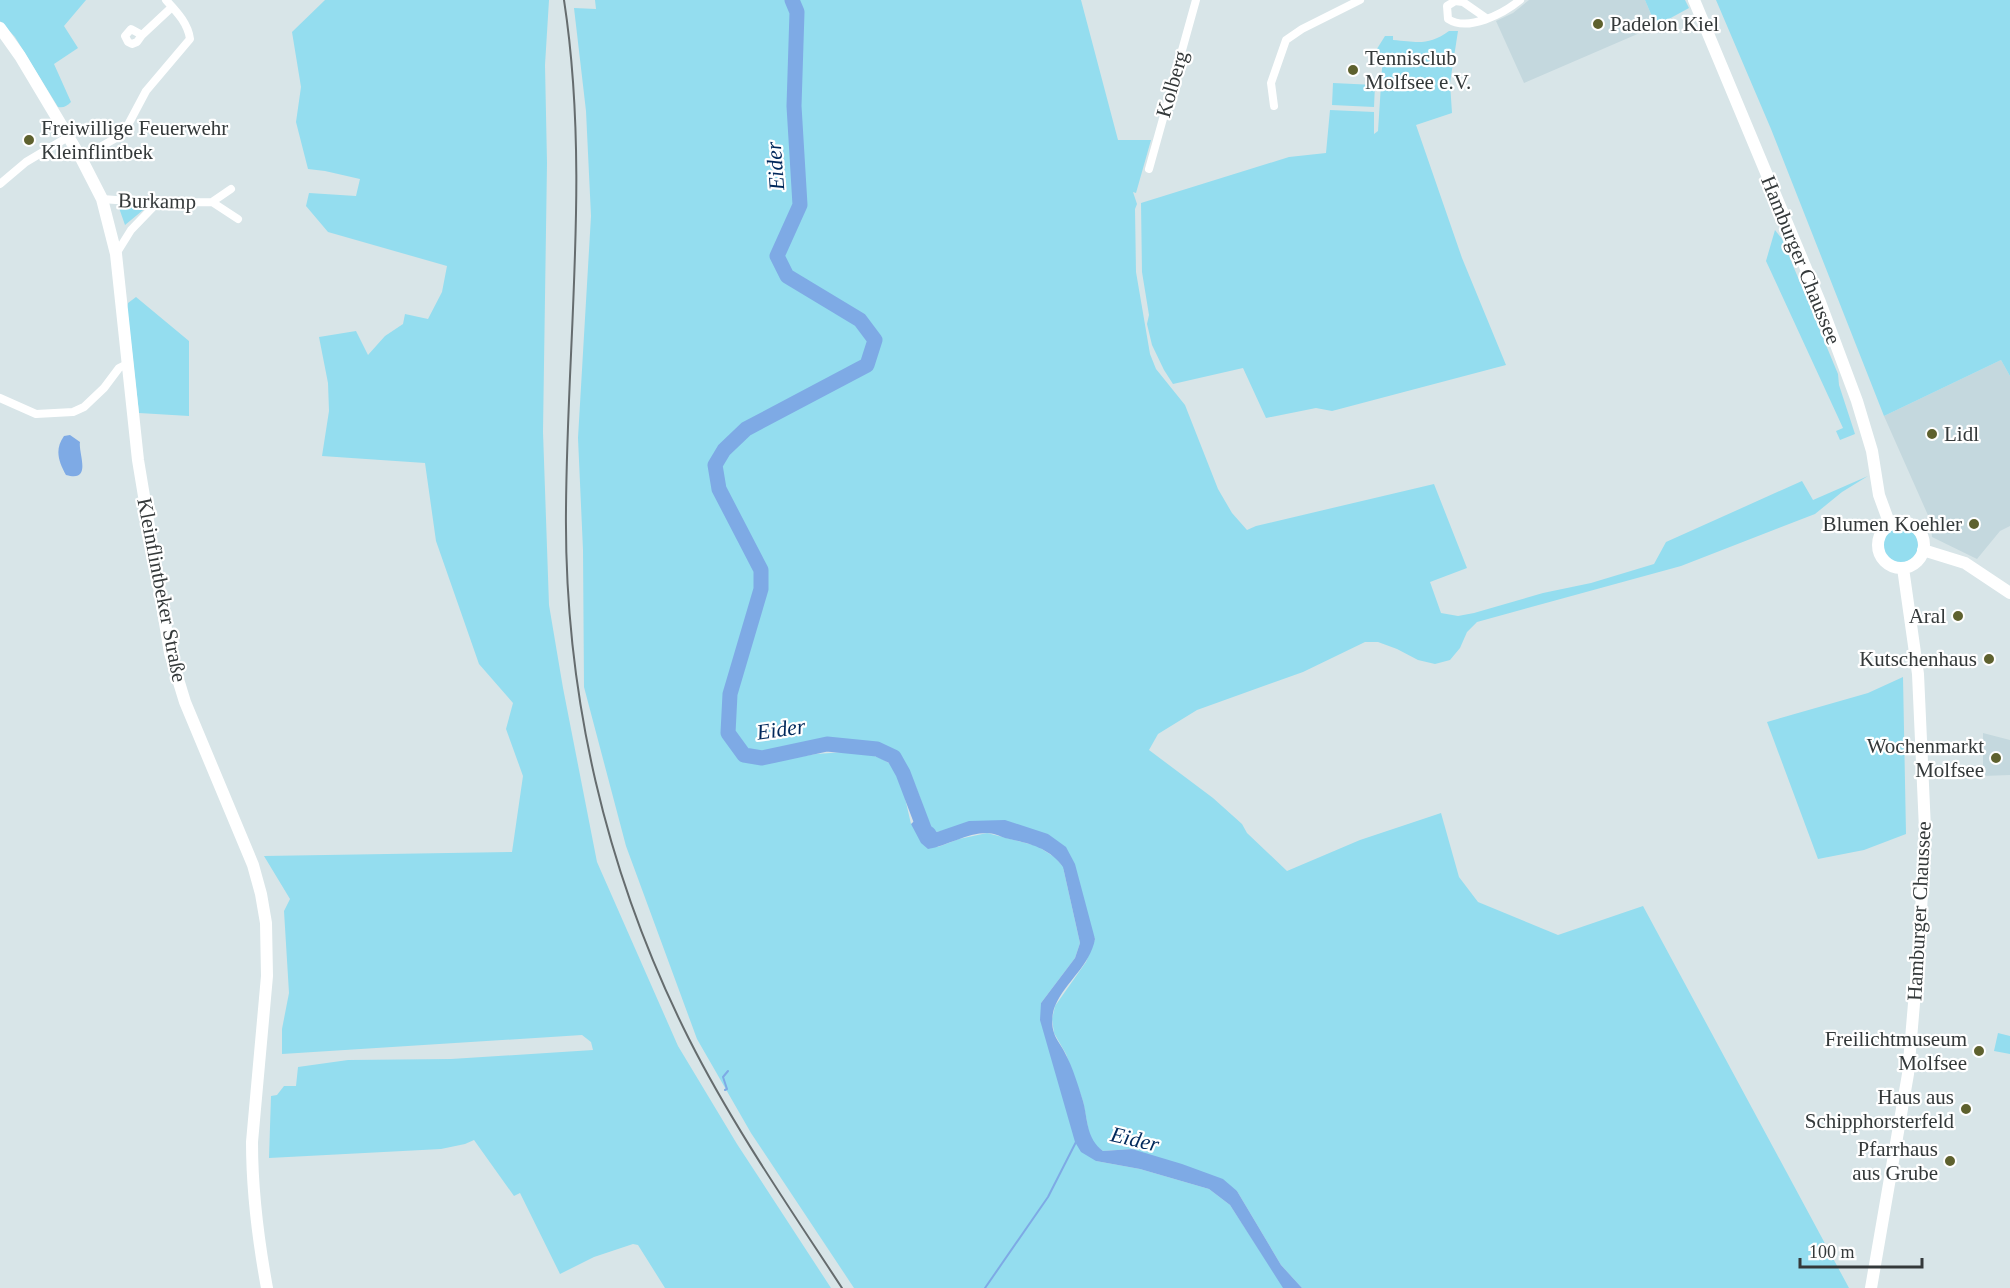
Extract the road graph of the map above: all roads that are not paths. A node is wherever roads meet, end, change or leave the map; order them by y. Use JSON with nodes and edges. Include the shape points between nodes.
{"nodes":[{"id":1,"x":166,"y":0,"type":"edge"},
{"id":2,"x":1196,"y":0,"type":"edge"},
{"id":3,"x":1360,"y":0,"type":"edge"},
{"id":4,"x":1520,"y":0,"type":"edge"},
{"id":5,"x":1694,"y":0,"type":"edge"},
{"id":6,"x":172,"y":7,"type":"junction"},
{"id":7,"x":1486,"y":18,"type":"dead end"},
{"id":8,"x":0,"y":28,"type":"edge"},
{"id":9,"x":142,"y":35,"type":"dead end"},
{"id":10,"x":1274,"y":106,"type":"dead end"},
{"id":11,"x":68,"y":137,"type":"junction"},
{"id":12,"x":81,"y":158,"type":"junction"},
{"id":13,"x":1149,"y":169,"type":"dead end"},
{"id":14,"x":0,"y":184,"type":"edge"},
{"id":15,"x":231,"y":189,"type":"dead end"},
{"id":16,"x":102,"y":199,"type":"junction"},
{"id":17,"x":212,"y":202,"type":"junction"},
{"id":18,"x":158,"y":203,"type":"junction"},
{"id":19,"x":238,"y":219,"type":"dead end"},
{"id":20,"x":116,"y":254,"type":"junction"},
{"id":21,"x":127,"y":364,"type":"junction"},
{"id":22,"x":0,"y":398,"type":"edge"},
{"id":23,"x":1890,"y":525,"type":"junction"},
{"id":24,"x":1923,"y":550,"type":"junction"},
{"id":25,"x":1903,"y":568,"type":"junction"},
{"id":26,"x":2010,"y":593,"type":"edge"},
{"id":27,"x":267,"y":1288,"type":"edge"},
{"id":28,"x":1871,"y":1288,"type":"edge"}],
"edges":[{"from":1,"to":6,"type":"street"},
{"from":2,"to":13,"type":"street","name":"Kolberg"},
{"from":3,"to":10,"type":"street","via":[[1286,40],[1271,83]]},
{"from":4,"to":7,"type":"street"},
{"from":5,"to":23,"type":"main road","name":"Hamburger Chaussee","via":[[1820,302],[1857,401]]},
{"from":6,"to":9,"type":"street"},
{"from":6,"to":12,"type":"street","via":[[190,32],[188,43],[146,91],[116,138]]},
{"from":8,"to":11,"type":"main road","name":"Kleinflintbeker Straße"},
{"from":11,"to":12,"type":"main road","name":"Kleinflintbeker Straße"},
{"from":11,"to":14,"type":"street","via":[[26,162]]},
{"from":12,"to":16,"type":"main road","name":"Kleinflintbeker Straße"},
{"from":15,"to":17,"type":"street","name":"Burkamp"},
{"from":16,"to":18,"type":"street","name":"Burkamp"},
{"from":16,"to":20,"type":"main road","name":"Kleinflintbeker Straße"},
{"from":17,"to":18,"type":"street","name":"Burkamp"},
{"from":17,"to":19,"type":"street","name":"Burkamp"},
{"from":18,"to":20,"type":"street","via":[[131,230]]},
{"from":20,"to":21,"type":"main road","name":"Kleinflintbeker Straße"},
{"from":21,"to":22,"type":"street","via":[[84,407],[73,412],[36,414]]},
{"from":21,"to":27,"type":"main road","name":"Kleinflintbeker Straße","via":[[138,460],[170,653],[185,702],[253,865],[266,922],[267,976],[252,1167],[258,1240]]},
{"from":23,"to":24,"type":"main road","via":[[1902,522],[1914,527],[1922,537]]},
{"from":23,"to":25,"type":"main road","via":[[1879,537],[1879,552],[1888,565]]},
{"from":24,"to":25,"type":"main road","via":[[1916,562]]},
{"from":24,"to":26,"type":"main road","via":[[1965,563]]},
{"from":25,"to":28,"type":"main road","name":"Hamburger Chaussee","via":[[1918,674],[1924,841],[1920,933],[1908,1074]]}]}
